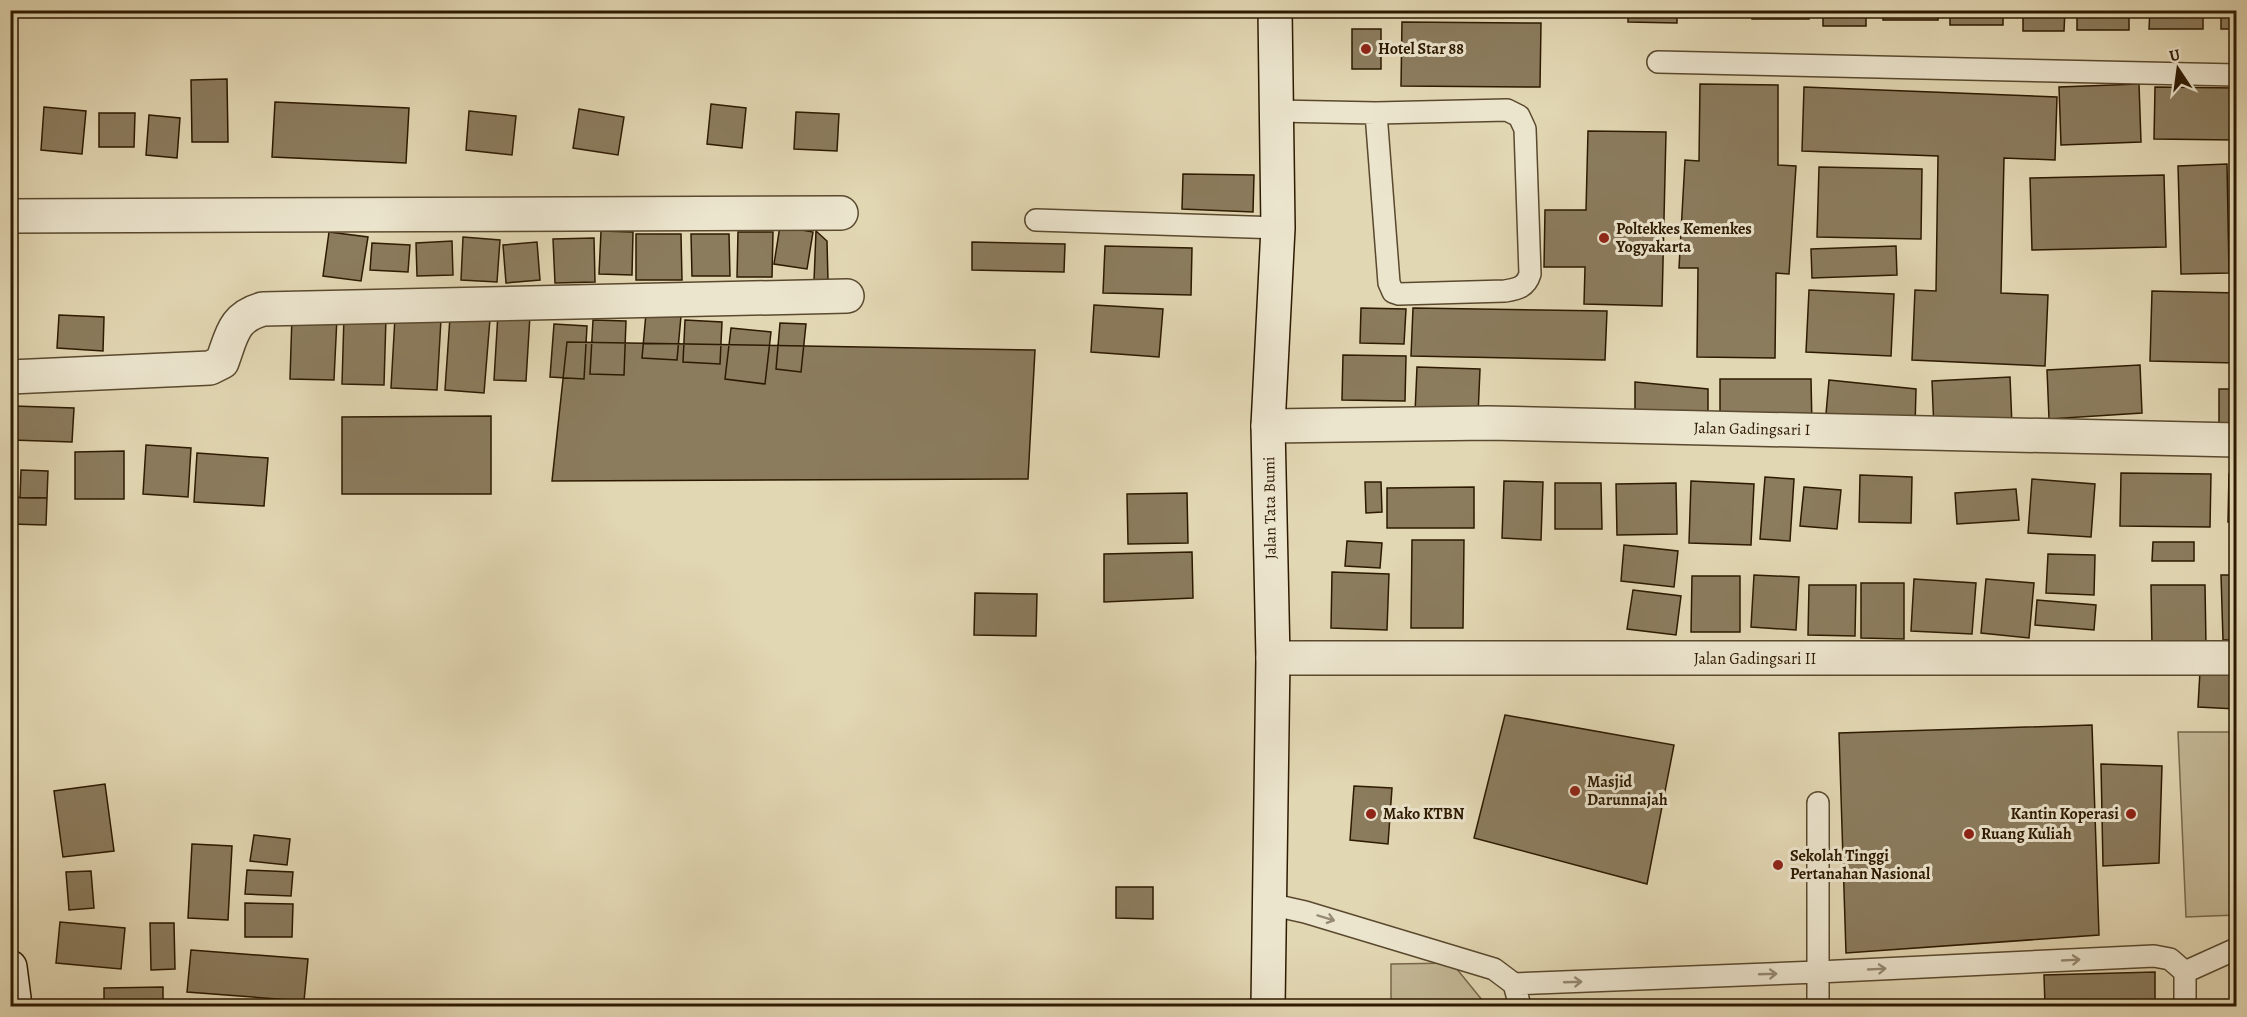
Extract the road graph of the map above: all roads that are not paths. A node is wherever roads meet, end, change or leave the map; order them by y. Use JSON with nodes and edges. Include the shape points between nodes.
{"nodes":[{"id":1,"x":1275,"y":10,"type":"edge"},
{"id":2,"x":1658,"y":62,"type":"dead end"},
{"id":3,"x":2236,"y":75,"type":"edge"},
{"id":4,"x":1277,"y":111,"type":"junction"},
{"id":5,"x":1376,"y":113,"type":"junction"},
{"id":6,"x":841,"y":213,"type":"dead end"},
{"id":7,"x":10,"y":216,"type":"edge"},
{"id":8,"x":1036,"y":220,"type":"dead end"},
{"id":9,"x":1278,"y":228,"type":"junction"},
{"id":10,"x":847,"y":296,"type":"dead end"},
{"id":11,"x":10,"y":377,"type":"edge"},
{"id":12,"x":1268,"y":426,"type":"junction"},
{"id":13,"x":2236,"y":441,"type":"edge"},
{"id":14,"x":1274,"y":658,"type":"junction"},
{"id":15,"x":2236,"y":658,"type":"edge"},
{"id":16,"x":1818,"y":803,"type":"dead end"},
{"id":17,"x":1269,"y":904,"type":"junction"},
{"id":18,"x":2236,"y":949,"type":"edge"},
{"id":19,"x":10,"y":968,"type":"edge"},
{"id":20,"x":1818,"y":972,"type":"junction"},
{"id":21,"x":2185,"y":972,"type":"junction"},
{"id":22,"x":1514,"y":984,"type":"junction"},
{"id":23,"x":15,"y":1006,"type":"edge"},
{"id":24,"x":1268,"y":1006,"type":"edge"},
{"id":25,"x":1520,"y":1006,"type":"edge"},
{"id":26,"x":1818,"y":1006,"type":"edge"},
{"id":27,"x":2186,"y":1006,"type":"edge"}],
"edges":[{"from":1,"to":4,"type":"street","name":"Jalan Tata Bumi"},
{"from":2,"to":3,"type":"lane"},
{"from":4,"to":5,"type":"lane"},
{"from":4,"to":9,"type":"street","name":"Jalan Tata Bumi"},
{"from":5,"to":5,"type":"lane","via":[[1508,110],[1519,116],[1525,129],[1530,274],[1527,282],[1518,289],[1505,291],[1394,292],[1389,283]]},
{"from":6,"to":7,"type":"street"},
{"from":8,"to":9,"type":"lane"},
{"from":9,"to":12,"type":"street","name":"Jalan Tata Bumi"},
{"from":10,"to":11,"type":"street","via":[[263,309],[241,318],[222,362],[210,368]]},
{"from":12,"to":13,"type":"street","name":"Jalan Gadingsari I","via":[[1488,423]]},
{"from":12,"to":14,"type":"street","name":"Jalan Tata Bumi"},
{"from":14,"to":15,"type":"street","name":"Jalan Gadingsari II"},
{"from":14,"to":17,"type":"street","name":"Jalan Tata Bumi"},
{"from":16,"to":20,"type":"lane"},
{"from":17,"to":22,"type":"lane","one_way":true,"via":[[1494,969]]},
{"from":17,"to":24,"type":"street","name":"Jalan Tata Bumi"},
{"from":18,"to":21,"type":"lane"},
{"from":19,"to":23,"type":"street"},
{"from":20,"to":21,"type":"lane","one_way":true,"via":[[2154,956],[2170,959]]},
{"from":22,"to":20,"type":"lane","one_way":true},
{"from":20,"to":26,"type":"lane"},
{"from":21,"to":27,"type":"lane"},
{"from":22,"to":25,"type":"lane"}]}
